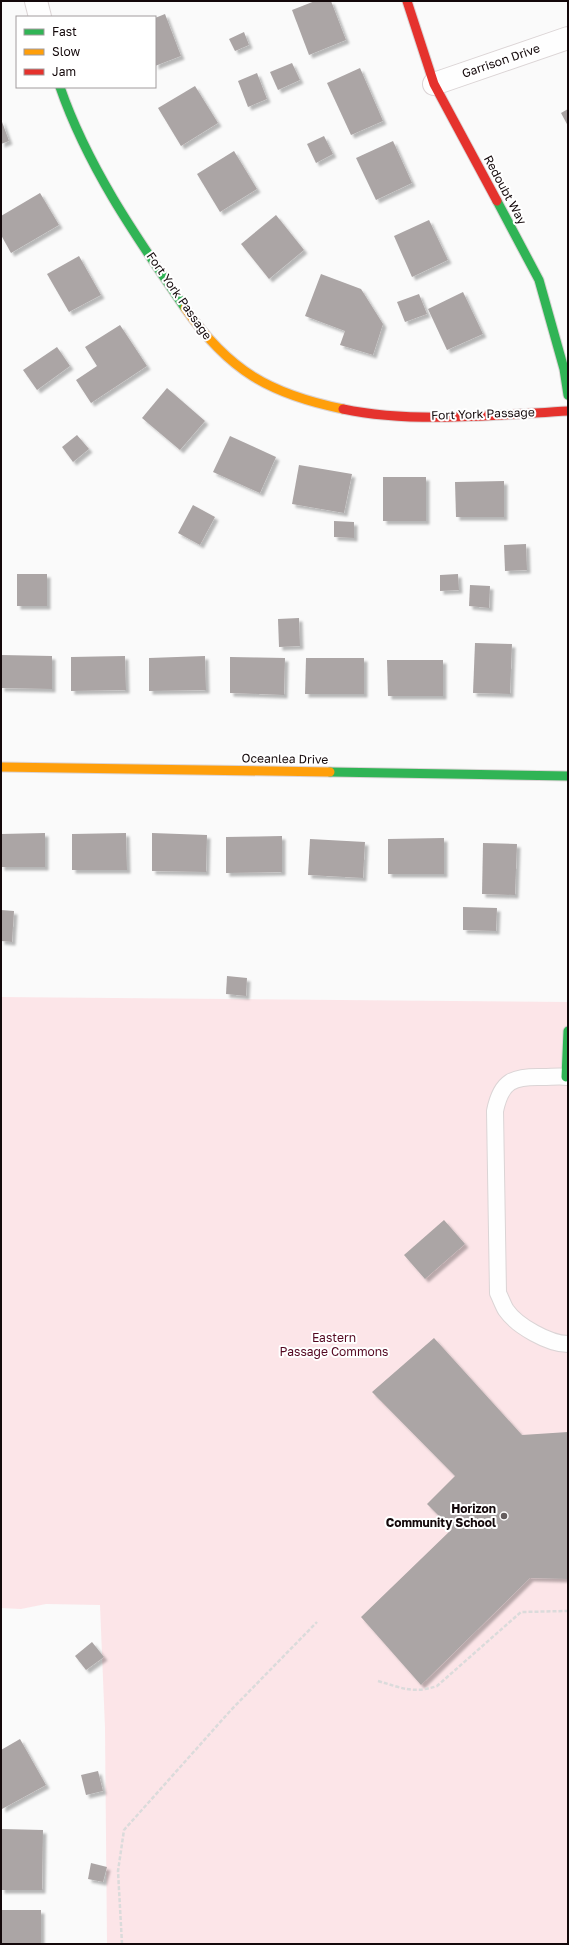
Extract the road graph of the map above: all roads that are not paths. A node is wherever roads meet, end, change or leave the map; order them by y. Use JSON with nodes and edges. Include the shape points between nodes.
{"nodes":[{"id":1,"x":36,"y":1,"type":"edge"},
{"id":2,"x":407,"y":1,"type":"edge"},
{"id":3,"x":40,"y":16,"type":"edge"},
{"id":4,"x":568,"y":38,"type":"edge"},
{"id":5,"x":434,"y":84,"type":"junction"},
{"id":6,"x":60,"y":88,"type":"edge"},
{"id":7,"x":568,"y":395,"type":"edge"},
{"id":8,"x":568,"y":411,"type":"edge"},
{"id":9,"x":1,"y":767,"type":"edge"},
{"id":10,"x":568,"y":776,"type":"edge"},
{"id":11,"x":568,"y":1031,"type":"edge"},
{"id":12,"x":567,"y":1077,"type":"edge"},
{"id":13,"x":568,"y":1344,"type":"edge"}],
"edges":[{"from":1,"to":3,"type":"street"},
{"from":2,"to":5,"type":"street","name":"Redoubt Way"},
{"from":4,"to":5,"type":"street","name":"Garrison Drive"},
{"from":5,"to":7,"type":"street","name":"Redoubt Way","via":[[539,280],[564,369]]},
{"from":6,"to":8,"type":"street","name":"Fort York Passage","via":[[74,128],[120,210],[191,317],[210,342],[236,366],[281,392],[325,406],[411,416]]},
{"from":9,"to":10,"type":"street","name":"Oceanlea Drive"},
{"from":11,"to":12,"type":"street"},
{"from":12,"to":13,"type":"lane","via":[[523,1076],[506,1085],[498,1096],[495,1112],[498,1293],[506,1311],[522,1326],[544,1338]]}]}
